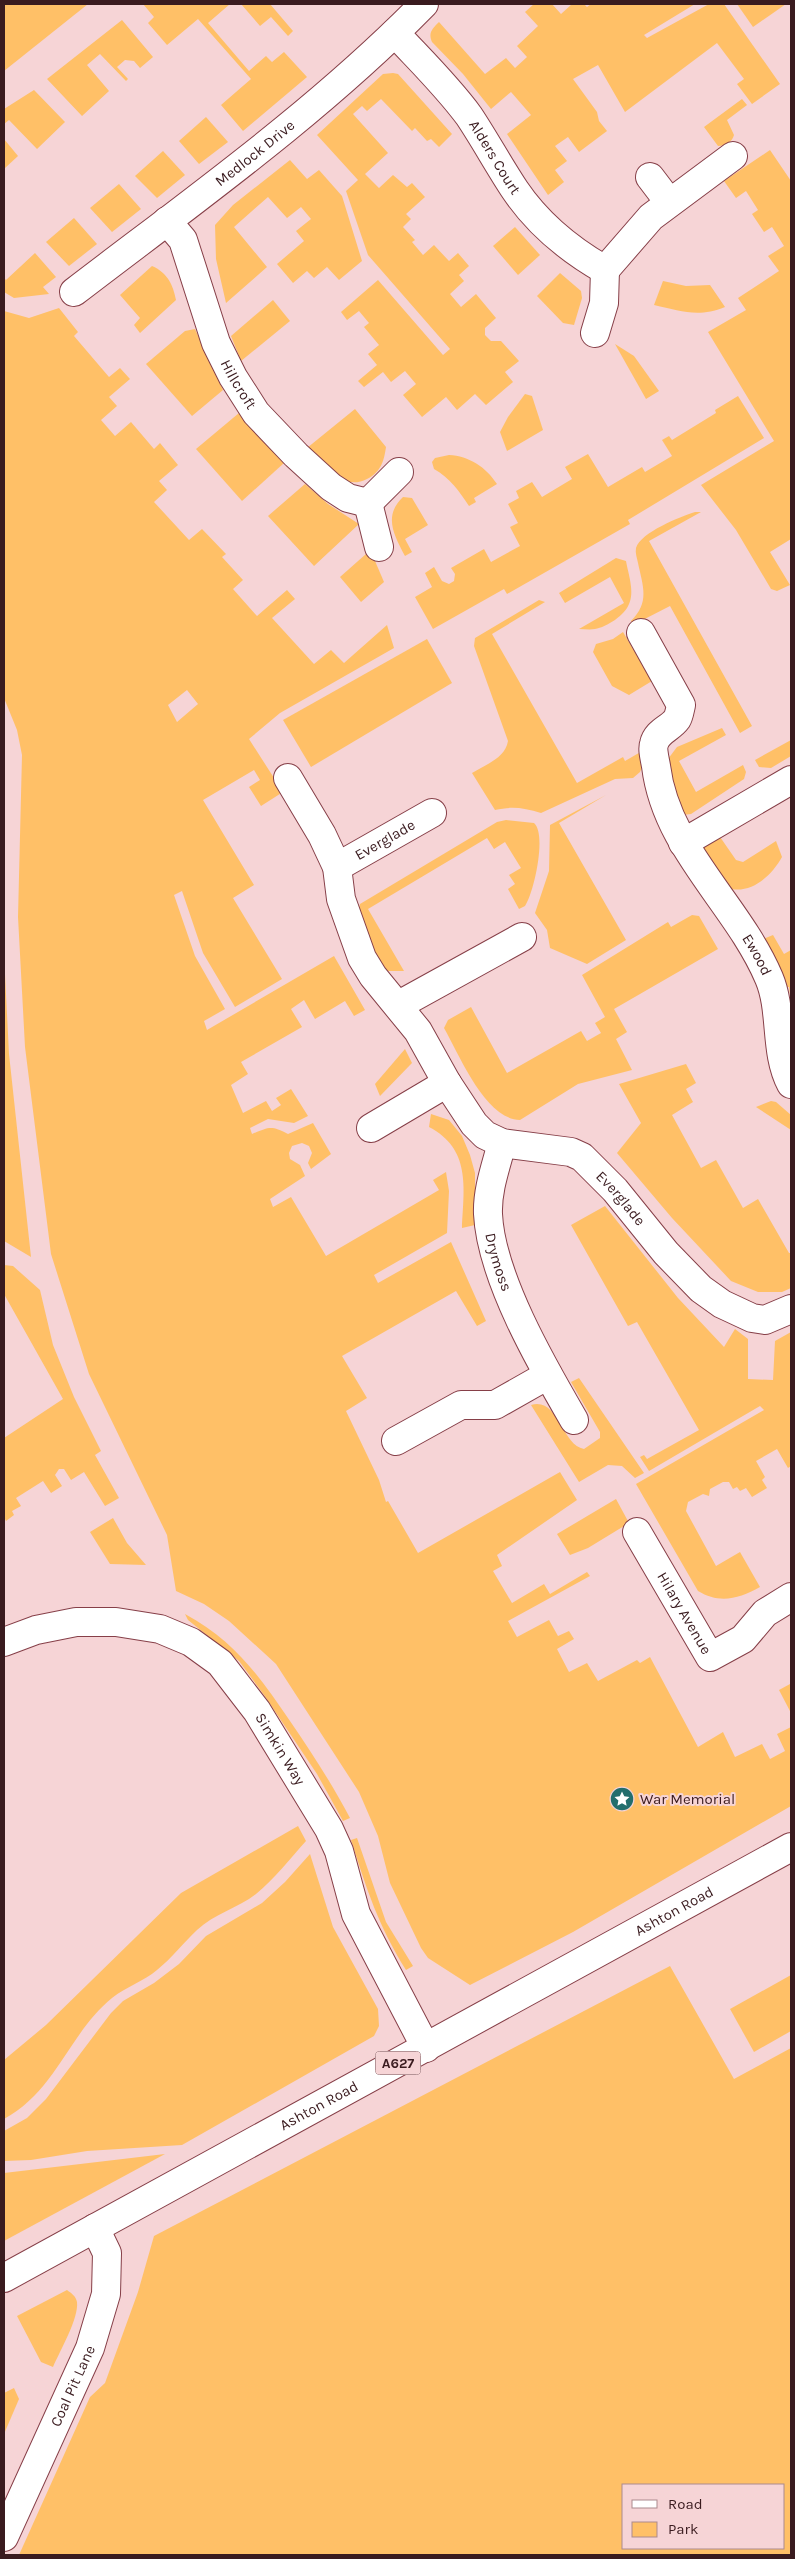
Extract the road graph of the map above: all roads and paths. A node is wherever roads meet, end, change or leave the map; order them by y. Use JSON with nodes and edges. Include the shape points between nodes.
{"nodes":[{"id":1,"x":424,"y":4,"type":"edge"},
{"id":2,"x":395,"y":33,"type":"junction"},
{"id":3,"x":733,"y":156,"type":"dead end"},
{"id":4,"x":650,"y":177,"type":"dead end"},
{"id":5,"x":669,"y":202,"type":"junction"},
{"id":6,"x":167,"y":221,"type":"junction"},
{"id":7,"x":605,"y":270,"type":"junction"},
{"id":8,"x":74,"y":292,"type":"dead end"},
{"id":9,"x":596,"y":332,"type":"dead end"},
{"id":10,"x":399,"y":472,"type":"dead end"},
{"id":11,"x":368,"y":504,"type":"junction"},
{"id":12,"x":379,"y":547,"type":"dead end"},
{"id":13,"x":642,"y":633,"type":"dead end"},
{"id":14,"x":288,"y":778,"type":"dead end"},
{"id":15,"x":791,"y":780,"type":"edge"},
{"id":16,"x":432,"y":813,"type":"dead end"},
{"id":17,"x":683,"y":843,"type":"junction"},
{"id":18,"x":337,"y":867,"type":"junction"},
{"id":19,"x":522,"y":938,"type":"dead end"},
{"id":20,"x":400,"y":1005,"type":"junction"},
{"id":21,"x":447,"y":1083,"type":"junction"},
{"id":22,"x":791,"y":1084,"type":"edge"},
{"id":23,"x":371,"y":1128,"type":"dead end"},
{"id":24,"x":502,"y":1144,"type":"junction"},
{"id":25,"x":791,"y":1309,"type":"edge"},
{"id":26,"x":548,"y":1375,"type":"junction"},
{"id":27,"x":574,"y":1420,"type":"dead end"},
{"id":28,"x":396,"y":1441,"type":"dead end"},
{"id":29,"x":637,"y":1532,"type":"dead end"},
{"id":30,"x":791,"y":1597,"type":"edge"},
{"id":31,"x":4,"y":1642,"type":"edge"},
{"id":32,"x":791,"y":1847,"type":"edge"},
{"id":33,"x":426,"y":2048,"type":"junction"},
{"id":34,"x":95,"y":2228,"type":"junction"},
{"id":35,"x":4,"y":2278,"type":"edge"},
{"id":36,"x":4,"y":2537,"type":"edge"}],
"edges":[{"from":1,"to":2,"type":"main road","name":"Medlock Drive"},
{"from":2,"to":6,"type":"main road","name":"Medlock Drive","via":[[308,110]]},
{"from":2,"to":7,"type":"main road","name":"Alders Court","via":[[469,116],[530,208],[580,256]]},
{"from":3,"to":5,"type":"main road"},
{"from":4,"to":5,"type":"main road"},
{"from":5,"to":7,"type":"main road","via":[[651,217]]},
{"from":6,"to":8,"type":"main road","name":"Medlock Drive"},
{"from":6,"to":11,"type":"main road","name":"Hillcroft","via":[[183,240],[216,343],[256,413],[331,487],[348,498]]},
{"from":7,"to":9,"type":"main road","via":[[604,303]]},
{"from":10,"to":11,"type":"main road"},
{"from":11,"to":12,"type":"main road"},
{"from":13,"to":17,"type":"main road","name":"Ewood","via":[[681,705],[677,720],[661,732],[653,744],[658,780],[670,818]]},
{"from":14,"to":18,"type":"main road","name":"Everglade"},
{"from":15,"to":17,"type":"main road"},
{"from":16,"to":18,"type":"main road","name":"Everglade"},
{"from":17,"to":22,"type":"main road","name":"Ewood","via":[[740,923],[770,979],[781,1055]]},
{"from":18,"to":20,"type":"main road","name":"Everglade","via":[[341,899],[354,940],[373,976]]},
{"from":19,"to":20,"type":"main road"},
{"from":20,"to":21,"type":"main road","name":"Everglade"},
{"from":21,"to":23,"type":"main road"},
{"from":21,"to":24,"type":"main road","name":"Everglade","via":[[474,1124]]},
{"from":24,"to":25,"type":"main road","name":"Everglade","via":[[571,1152],[582,1157],[615,1190],[666,1253],[722,1304],[752,1318],[765,1320]]},
{"from":24,"to":26,"type":"main road","name":"Drymoss","via":[[489,1192],[491,1239],[510,1298]]},
{"from":26,"to":27,"type":"main road","name":"Drymoss"},
{"from":26,"to":28,"type":"main road","via":[[495,1405],[461,1405]]},
{"from":29,"to":30,"type":"main road","name":"Hilary Avenue","via":[[710,1657],[743,1639],[765,1613]]},
{"from":31,"to":33,"type":"main road","name":"Simkin Way","via":[[36,1630],[76,1622],[116,1622],[160,1629],[191,1642],[220,1663],[257,1711],[329,1828],[339,1851],[356,1914]]},
{"from":32,"to":33,"type":"main road","name":"Ashton Road","number":"A627"},
{"from":33,"to":34,"type":"main road","name":"Ashton Road","number":"A627"},
{"from":34,"to":35,"type":"main road","name":"Ashton Road","number":"A627"},
{"from":34,"to":36,"type":"main road","name":"Coal Pit Lane","via":[[107,2253],[106,2294],[90,2348]]}]}
